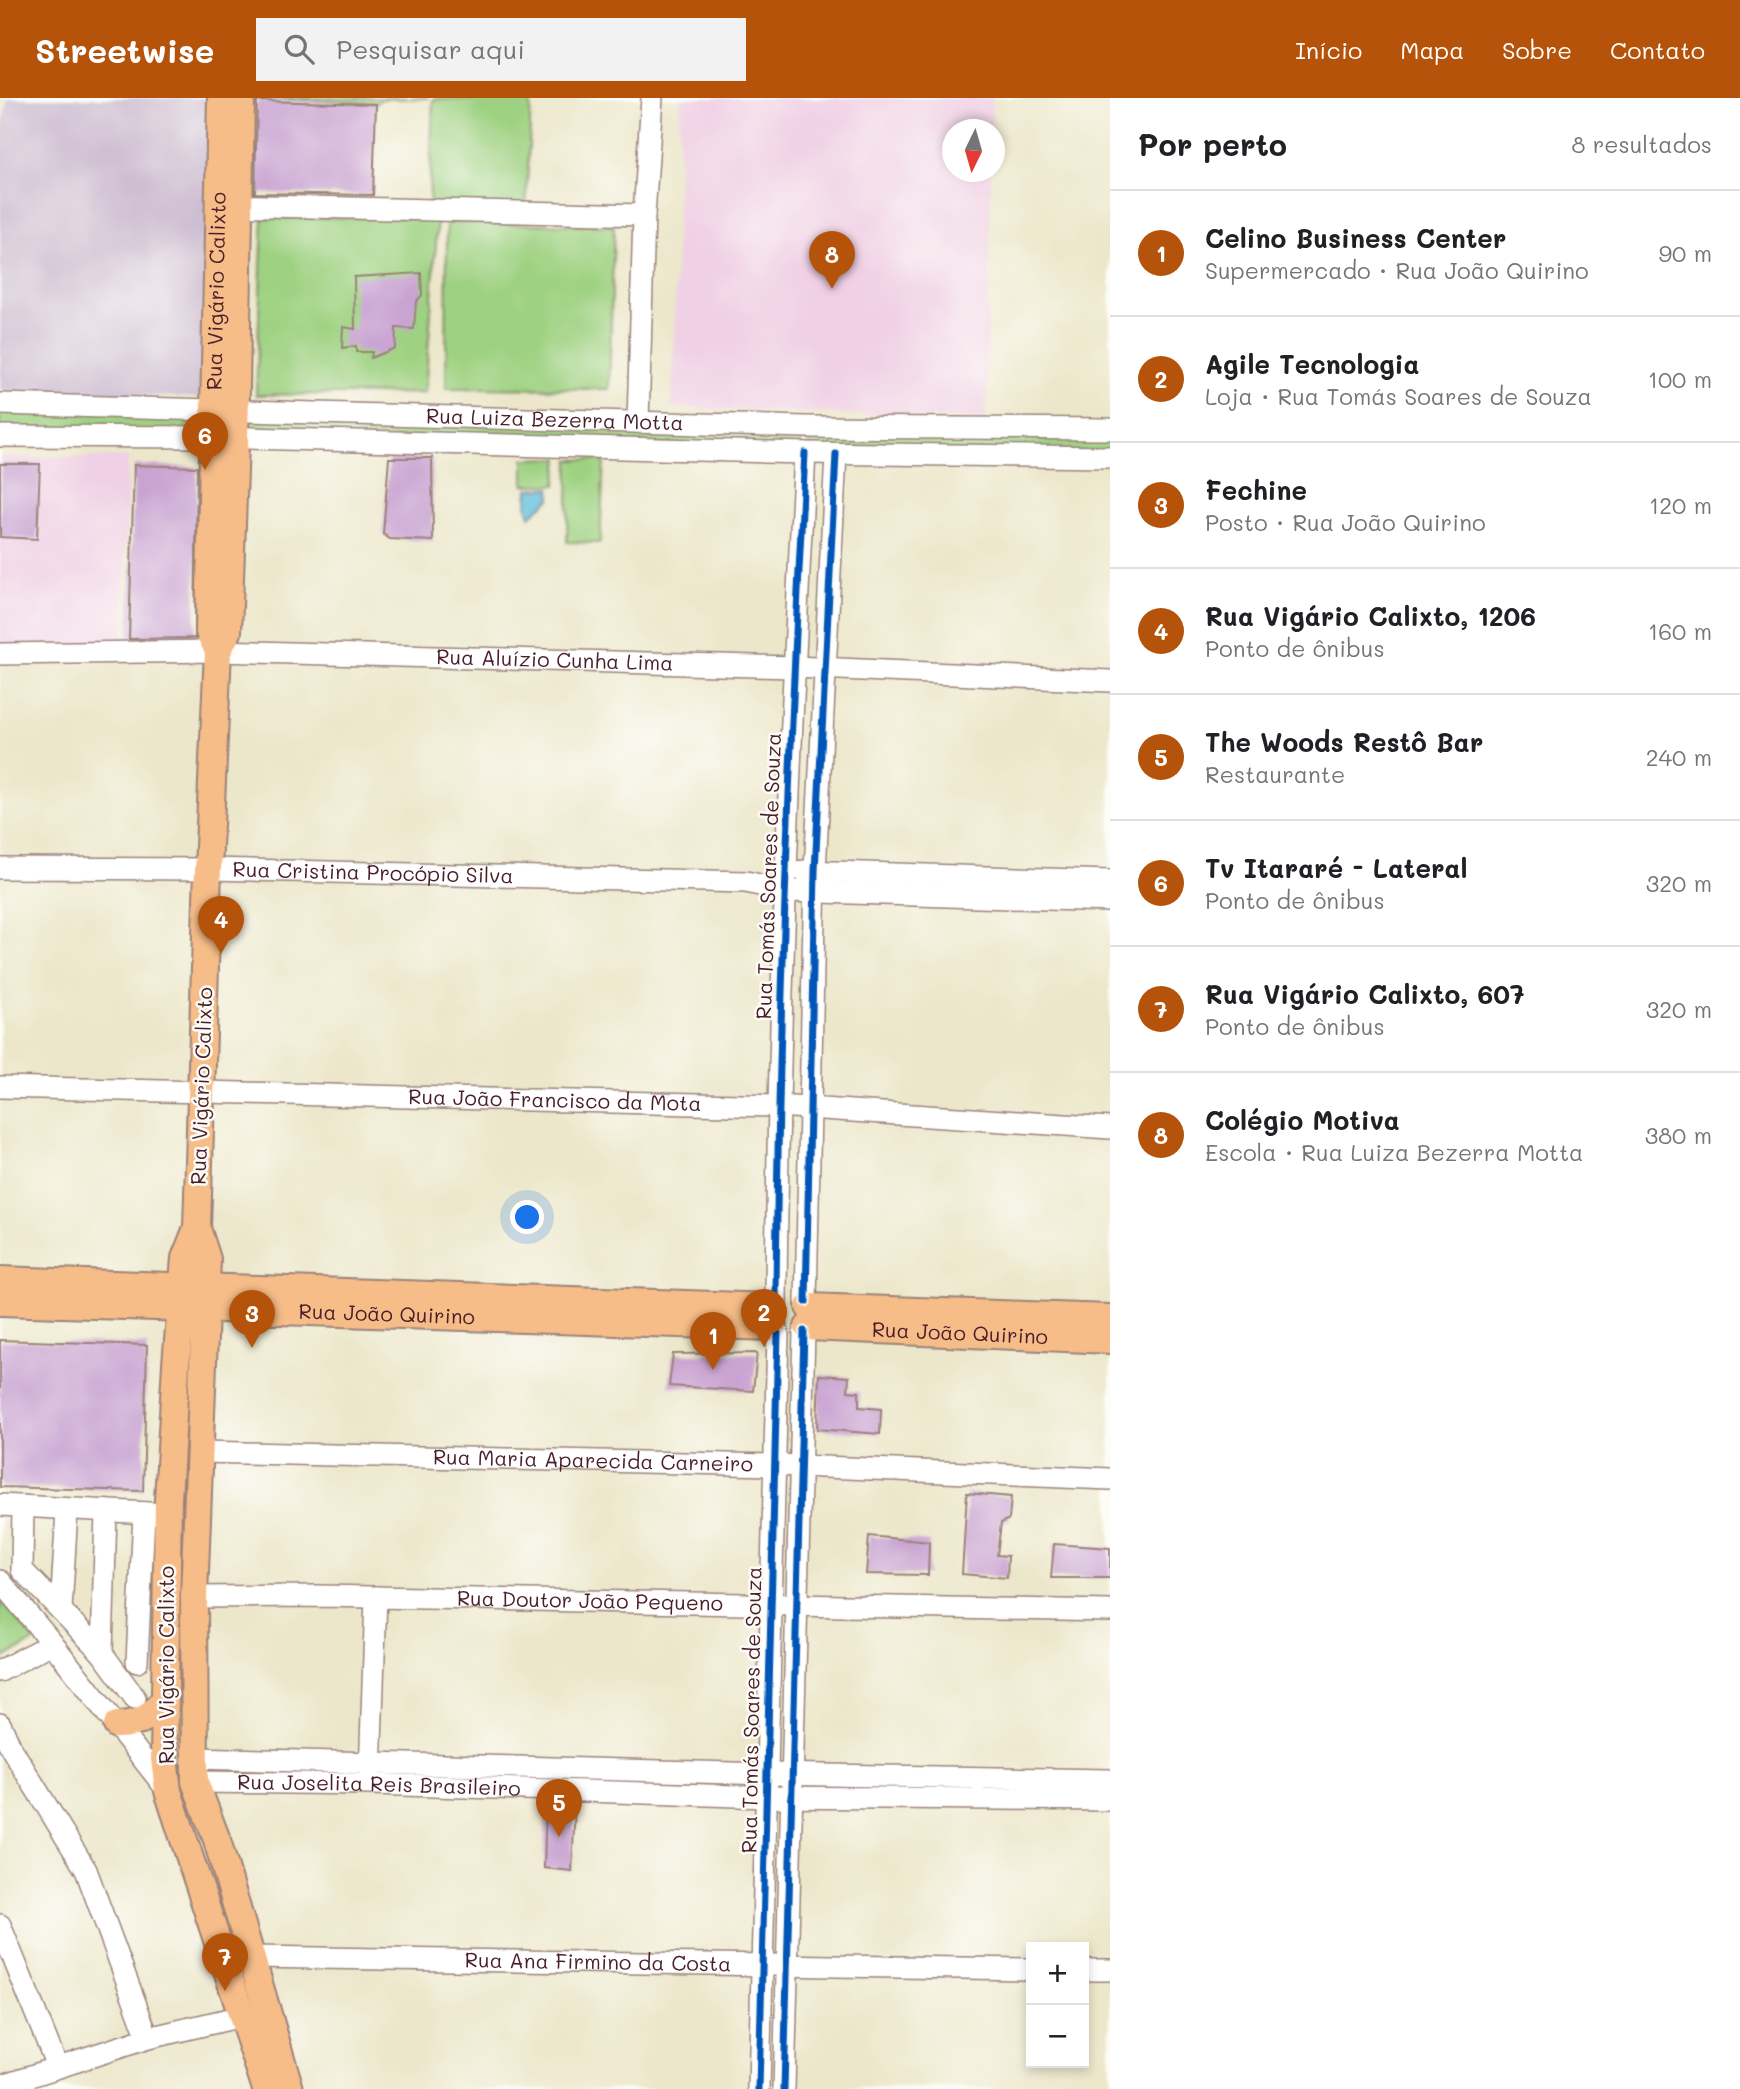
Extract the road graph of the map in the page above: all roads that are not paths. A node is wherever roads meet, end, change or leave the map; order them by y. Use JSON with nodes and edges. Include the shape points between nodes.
{"nodes":[{"id":1,"x":221,"y":98,"type":"edge"},
{"id":2,"x":241,"y":98,"type":"edge"},
{"id":3,"x":652,"y":98,"type":"edge"},
{"id":4,"x":228,"y":205,"type":"junction"},
{"id":5,"x":644,"y":215,"type":"junction"},
{"id":6,"x":0,"y":404,"type":"edge"},
{"id":7,"x":224,"y":410,"type":"junction"},
{"id":8,"x":386,"y":414,"type":"junction"},
{"id":9,"x":638,"y":422,"type":"junction"},
{"id":10,"x":1110,"y":429,"type":"edge"},
{"id":11,"x":0,"y":436,"type":"edge"},
{"id":12,"x":224,"y":438,"type":"junction"},
{"id":13,"x":385,"y":442,"type":"junction"},
{"id":14,"x":805,"y":453,"type":"junction"},
{"id":15,"x":836,"y":454,"type":"junction"},
{"id":16,"x":1110,"y":457,"type":"edge"},
{"id":17,"x":218,"y":651,"type":"junction"},
{"id":18,"x":0,"y":654,"type":"edge"},
{"id":19,"x":794,"y":667,"type":"junction"},
{"id":20,"x":827,"y":668,"type":"junction"},
{"id":21,"x":1110,"y":681,"type":"edge"},
{"id":22,"x":0,"y":868,"type":"edge"},
{"id":23,"x":208,"y":869,"type":"junction"},
{"id":24,"x":787,"y":881,"type":"junction"},
{"id":25,"x":1110,"y":881,"type":"edge"},
{"id":26,"x":815,"y":882,"type":"junction"},
{"id":27,"x":1074,"y":890,"type":"junction"},
{"id":28,"x":1110,"y":901,"type":"edge"},
{"id":29,"x":0,"y":1087,"type":"edge"},
{"id":30,"x":201,"y":1092,"type":"junction"},
{"id":31,"x":777,"y":1106,"type":"junction"},
{"id":32,"x":810,"y":1109,"type":"junction"},
{"id":33,"x":1110,"y":1128,"type":"edge"},
{"id":34,"x":0,"y":1280,"type":"edge"},
{"id":35,"x":193,"y":1297,"type":"junction"},
{"id":36,"x":0,"y":1302,"type":"edge"},
{"id":37,"x":123,"y":1306,"type":"junction"},
{"id":38,"x":775,"y":1317,"type":"junction"},
{"id":39,"x":807,"y":1317,"type":"junction"},
{"id":40,"x":1110,"y":1318,"type":"edge"},
{"id":41,"x":1110,"y":1340,"type":"edge"},
{"id":42,"x":176,"y":1364,"type":"junction"},
{"id":43,"x":201,"y":1451,"type":"junction"},
{"id":44,"x":776,"y":1465,"type":"junction"},
{"id":45,"x":800,"y":1466,"type":"junction"},
{"id":46,"x":1110,"y":1479,"type":"edge"},
{"id":47,"x":0,"y":1505,"type":"edge"},
{"id":48,"x":23,"y":1507,"type":"junction"},
{"id":49,"x":66,"y":1510,"type":"junction"},
{"id":50,"x":106,"y":1511,"type":"junction"},
{"id":51,"x":156,"y":1514,"type":"junction"},
{"id":52,"x":0,"y":1581,"type":"edge"},
{"id":53,"x":194,"y":1597,"type":"junction"},
{"id":54,"x":376,"y":1597,"type":"junction"},
{"id":55,"x":771,"y":1604,"type":"junction"},
{"id":56,"x":798,"y":1604,"type":"junction"},
{"id":57,"x":61,"y":1609,"type":"junction"},
{"id":58,"x":1110,"y":1611,"type":"edge"},
{"id":59,"x":52,"y":1643,"type":"junction"},
{"id":60,"x":102,"y":1653,"type":"junction"},
{"id":61,"x":137,"y":1662,"type":"dead end"},
{"id":62,"x":0,"y":1671,"type":"edge"},
{"id":63,"x":135,"y":1698,"type":"dead end"},
{"id":64,"x":164,"y":1700,"type":"junction"},
{"id":65,"x":0,"y":1724,"type":"edge"},
{"id":66,"x":117,"y":1725,"type":"junction"},
{"id":67,"x":370,"y":1761,"type":"junction"},
{"id":68,"x":195,"y":1770,"type":"junction"},
{"id":69,"x":792,"y":1773,"type":"junction"},
{"id":70,"x":768,"y":1774,"type":"junction"},
{"id":71,"x":1110,"y":1780,"type":"edge"},
{"id":72,"x":370,"y":1784,"type":"junction"},
{"id":73,"x":169,"y":1791,"type":"junction"},
{"id":74,"x":768,"y":1797,"type":"junction"},
{"id":75,"x":792,"y":1797,"type":"junction"},
{"id":76,"x":1110,"y":1800,"type":"edge"},
{"id":77,"x":0,"y":1925,"type":"edge"},
{"id":78,"x":250,"y":1957,"type":"junction"},
{"id":79,"x":764,"y":1966,"type":"junction"},
{"id":80,"x":789,"y":1967,"type":"junction"},
{"id":81,"x":1026,"y":1969,"type":"edge"},
{"id":82,"x":1089,"y":1970,"type":"edge"},
{"id":83,"x":1110,"y":1970,"type":"edge"},
{"id":84,"x":242,"y":2016,"type":"junction"},
{"id":85,"x":148,"y":2038,"type":"junction"},
{"id":86,"x":57,"y":2067,"type":"junction"},
{"id":87,"x":7,"y":2086,"type":"edge"},
{"id":88,"x":266,"y":2089,"type":"edge"},
{"id":89,"x":290,"y":2089,"type":"edge"},
{"id":90,"x":760,"y":2089,"type":"edge"},
{"id":91,"x":784,"y":2089,"type":"edge"}],
"edges":[{"from":1,"to":4,"type":"main road","name":"Rua Vigário Calixto"},
{"from":2,"to":4,"type":"main road","name":"Rua Vigário Calixto"},
{"from":3,"to":5,"type":"street"},
{"from":4,"to":5,"type":"street"},
{"from":4,"to":7,"type":"main road","name":"Rua Vigário Calixto"},
{"from":5,"to":9,"type":"street"},
{"from":6,"to":7,"type":"street","name":"Rua Luiza Bezerra Motta"},
{"from":7,"to":8,"type":"street","name":"Rua Luiza Bezerra Motta"},
{"from":7,"to":12,"type":"main road","name":"Rua Vigário Calixto"},
{"from":8,"to":9,"type":"street","name":"Rua Luiza Bezerra Motta"},
{"from":8,"to":13,"type":"street"},
{"from":9,"to":10,"type":"street","name":"Rua Luiza Bezerra Motta"},
{"from":11,"to":12,"type":"street","name":"Rua Luiza Bezerra Motta"},
{"from":12,"to":13,"type":"street","name":"Rua Luiza Bezerra Motta"},
{"from":12,"to":17,"type":"main road","name":"Rua Vigário Calixto","via":[[228,632]]},
{"from":13,"to":14,"type":"street","name":"Rua Luiza Bezerra Motta"},
{"from":14,"to":15,"type":"street","name":"Rua Luiza Bezerra Motta"},
{"from":14,"to":19,"type":"street","name":"Rua Tomás Soares de Souza"},
{"from":15,"to":16,"type":"street","name":"Rua Luiza Bezerra Motta"},
{"from":15,"to":20,"type":"street","name":"Rua Tomás Soares de Souza"},
{"from":17,"to":18,"type":"street","name":"Rua Aluízio Cunha Lima"},
{"from":17,"to":19,"type":"street","name":"Rua Aluízio Cunha Lima"},
{"from":17,"to":23,"type":"main road","name":"Rua Vigário Calixto"},
{"from":19,"to":20,"type":"street","name":"Rua Aluízio Cunha Lima"},
{"from":19,"to":24,"type":"street","name":"Rua Tomás Soares de Souza"},
{"from":20,"to":21,"type":"street","name":"Rua Aluízio Cunha Lima"},
{"from":20,"to":26,"type":"street","name":"Rua Tomás Soares de Souza"},
{"from":22,"to":23,"type":"street","name":"Rua Cristina Procópio Silva"},
{"from":23,"to":24,"type":"street","name":"Rua Cristina Procópio Silva"},
{"from":23,"to":30,"type":"main road","name":"Rua Vigário Calixto"},
{"from":24,"to":26,"type":"street","name":"Rua Cristina Procópio Silva"},
{"from":24,"to":31,"type":"street","name":"Rua Tomás Soares de Souza"},
{"from":25,"to":27,"type":"street","name":"Rua Cristina Procópio Silva"},
{"from":26,"to":27,"type":"street","name":"Rua Cristina Procópio Silva"},
{"from":26,"to":32,"type":"street","name":"Rua Tomás Soares de Souza"},
{"from":27,"to":28,"type":"street","name":"Rua Cristina Procópio Silva"},
{"from":29,"to":30,"type":"street","name":"Rua João Francisco da Mota"},
{"from":30,"to":31,"type":"street","name":"Rua João Francisco da Mota"},
{"from":30,"to":35,"type":"main road","name":"Rua Vigário Calixto","via":[[197,1228],[207,1259]]},
{"from":31,"to":32,"type":"street","name":"Rua João Francisco da Mota"},
{"from":31,"to":38,"type":"street","name":"Rua Tomás Soares de Souza"},
{"from":32,"to":33,"type":"street","name":"Rua João Francisco da Mota"},
{"from":32,"to":39,"type":"street","name":"Rua Tomás Soares de Souza"},
{"from":34,"to":35,"type":"main road","name":"Rua João Quirino"},
{"from":35,"to":37,"type":"main road","name":"Rua João Quirino"},
{"from":35,"to":38,"type":"main road","name":"Rua João Quirino"},
{"from":35,"to":42,"type":"main road","name":"Rua Vigário Calixto"},
{"from":35,"to":43,"type":"main road","name":"Rua Vigário Calixto"},
{"from":36,"to":37,"type":"main road","name":"Rua João Quirino"},
{"from":37,"to":42,"type":"main road","via":[[156,1327]]},
{"from":38,"to":39,"type":"main road","via":[[791,1337]]},
{"from":38,"to":39,"type":"main road","via":[[781,1297],[794,1295]]},
{"from":38,"to":44,"type":"street","name":"Rua Tomás Soares de Souza"},
{"from":39,"to":40,"type":"main road","name":"Rua João Quirino"},
{"from":39,"to":41,"type":"main road","name":"Rua João Quirino"},
{"from":39,"to":45,"type":"street","name":"Rua Tomás Soares de Souza"},
{"from":42,"to":51,"type":"main road","name":"Rua Vigário Calixto"},
{"from":43,"to":44,"type":"street","name":"Rua Maria Aparecida Carneiro"},
{"from":43,"to":53,"type":"main road","name":"Rua Vigário Calixto"},
{"from":44,"to":45,"type":"street","name":"Rua Maria Aparecida Carneiro"},
{"from":44,"to":55,"type":"street","name":"Rua Tomás Soares de Souza"},
{"from":45,"to":46,"type":"street","name":"Rua Maria Aparecida Carneiro"},
{"from":45,"to":56,"type":"street","name":"Rua Tomás Soares de Souza"},
{"from":47,"to":48,"type":"street"},
{"from":48,"to":49,"type":"street"},
{"from":48,"to":57,"type":"street","via":[[22,1570]]},
{"from":49,"to":50,"type":"street"},
{"from":49,"to":57,"type":"street"},
{"from":50,"to":51,"type":"street"},
{"from":50,"to":60,"type":"street"},
{"from":51,"to":61,"type":"street"},
{"from":51,"to":64,"type":"main road","name":"Rua Vigário Calixto"},
{"from":52,"to":59,"type":"street"},
{"from":53,"to":54,"type":"street","name":"Rua Doutor João Pequeno"},
{"from":53,"to":68,"type":"main road","name":"Rua Vigário Calixto"},
{"from":54,"to":55,"type":"street","name":"Rua Doutor João Pequeno"},
{"from":54,"to":67,"type":"street"},
{"from":55,"to":56,"type":"street","name":"Rua Doutor João Pequeno"},
{"from":55,"to":70,"type":"street","name":"Rua Tomás Soares de Souza"},
{"from":56,"to":58,"type":"street","name":"Rua Doutor João Pequeno"},
{"from":56,"to":69,"type":"street","name":"Rua Tomás Soares de Souza"},
{"from":57,"to":60,"type":"street"},
{"from":59,"to":62,"type":"street"},
{"from":59,"to":66,"type":"street"},
{"from":60,"to":63,"type":"street"},
{"from":64,"to":66,"type":"main road","via":[[152,1716]]},
{"from":64,"to":73,"type":"main road","name":"Rua Vigário Calixto"},
{"from":65,"to":85,"type":"street","via":[[86,1870]]},
{"from":66,"to":73,"type":"street"},
{"from":67,"to":68,"type":"street","name":"Rua Joselita Reis Brasileiro"},
{"from":67,"to":70,"type":"street","name":"Rua Joselita Reis Brasileiro"},
{"from":67,"to":72,"type":"street"},
{"from":68,"to":72,"type":"street","name":"Rua Joselita Reis Brasileiro"},
{"from":68,"to":78,"type":"main road","name":"Rua Vigário Calixto"},
{"from":69,"to":70,"type":"street","name":"Rua Joselita Reis Brasileiro"},
{"from":69,"to":71,"type":"street","name":"Rua Joselita Reis Brasileiro"},
{"from":69,"to":75,"type":"street","name":"Rua Tomás Soares de Souza"},
{"from":70,"to":74,"type":"street","name":"Rua Tomás Soares de Souza"},
{"from":72,"to":74,"type":"street","name":"Rua Joselita Reis Brasileiro"},
{"from":73,"to":84,"type":"main road","name":"Rua Vigário Calixto"},
{"from":74,"to":75,"type":"street","name":"Rua Joselita Reis Brasileiro"},
{"from":74,"to":79,"type":"street","name":"Rua Tomás Soares de Souza"},
{"from":75,"to":76,"type":"street","name":"Rua Joselita Reis Brasileiro"},
{"from":75,"to":80,"type":"street","name":"Rua Tomás Soares de Souza"},
{"from":77,"to":86,"type":"street"},
{"from":78,"to":79,"type":"street","name":"Rua Ana Firmino da Costa"},
{"from":78,"to":89,"type":"main road","name":"Rua Vigário Calixto"},
{"from":79,"to":80,"type":"street","name":"Rua Ana Firmino da Costa"},
{"from":79,"to":90,"type":"street","name":"Rua Tomás Soares de Souza"},
{"from":80,"to":81,"type":"street","name":"Rua Ana Firmino da Costa"},
{"from":80,"to":91,"type":"street","name":"Rua Tomás Soares de Souza"},
{"from":82,"to":83,"type":"street"},
{"from":84,"to":85,"type":"street"},
{"from":84,"to":88,"type":"main road","name":"Rua Vigário Calixto"},
{"from":85,"to":86,"type":"street"},
{"from":86,"to":87,"type":"street"}]}
